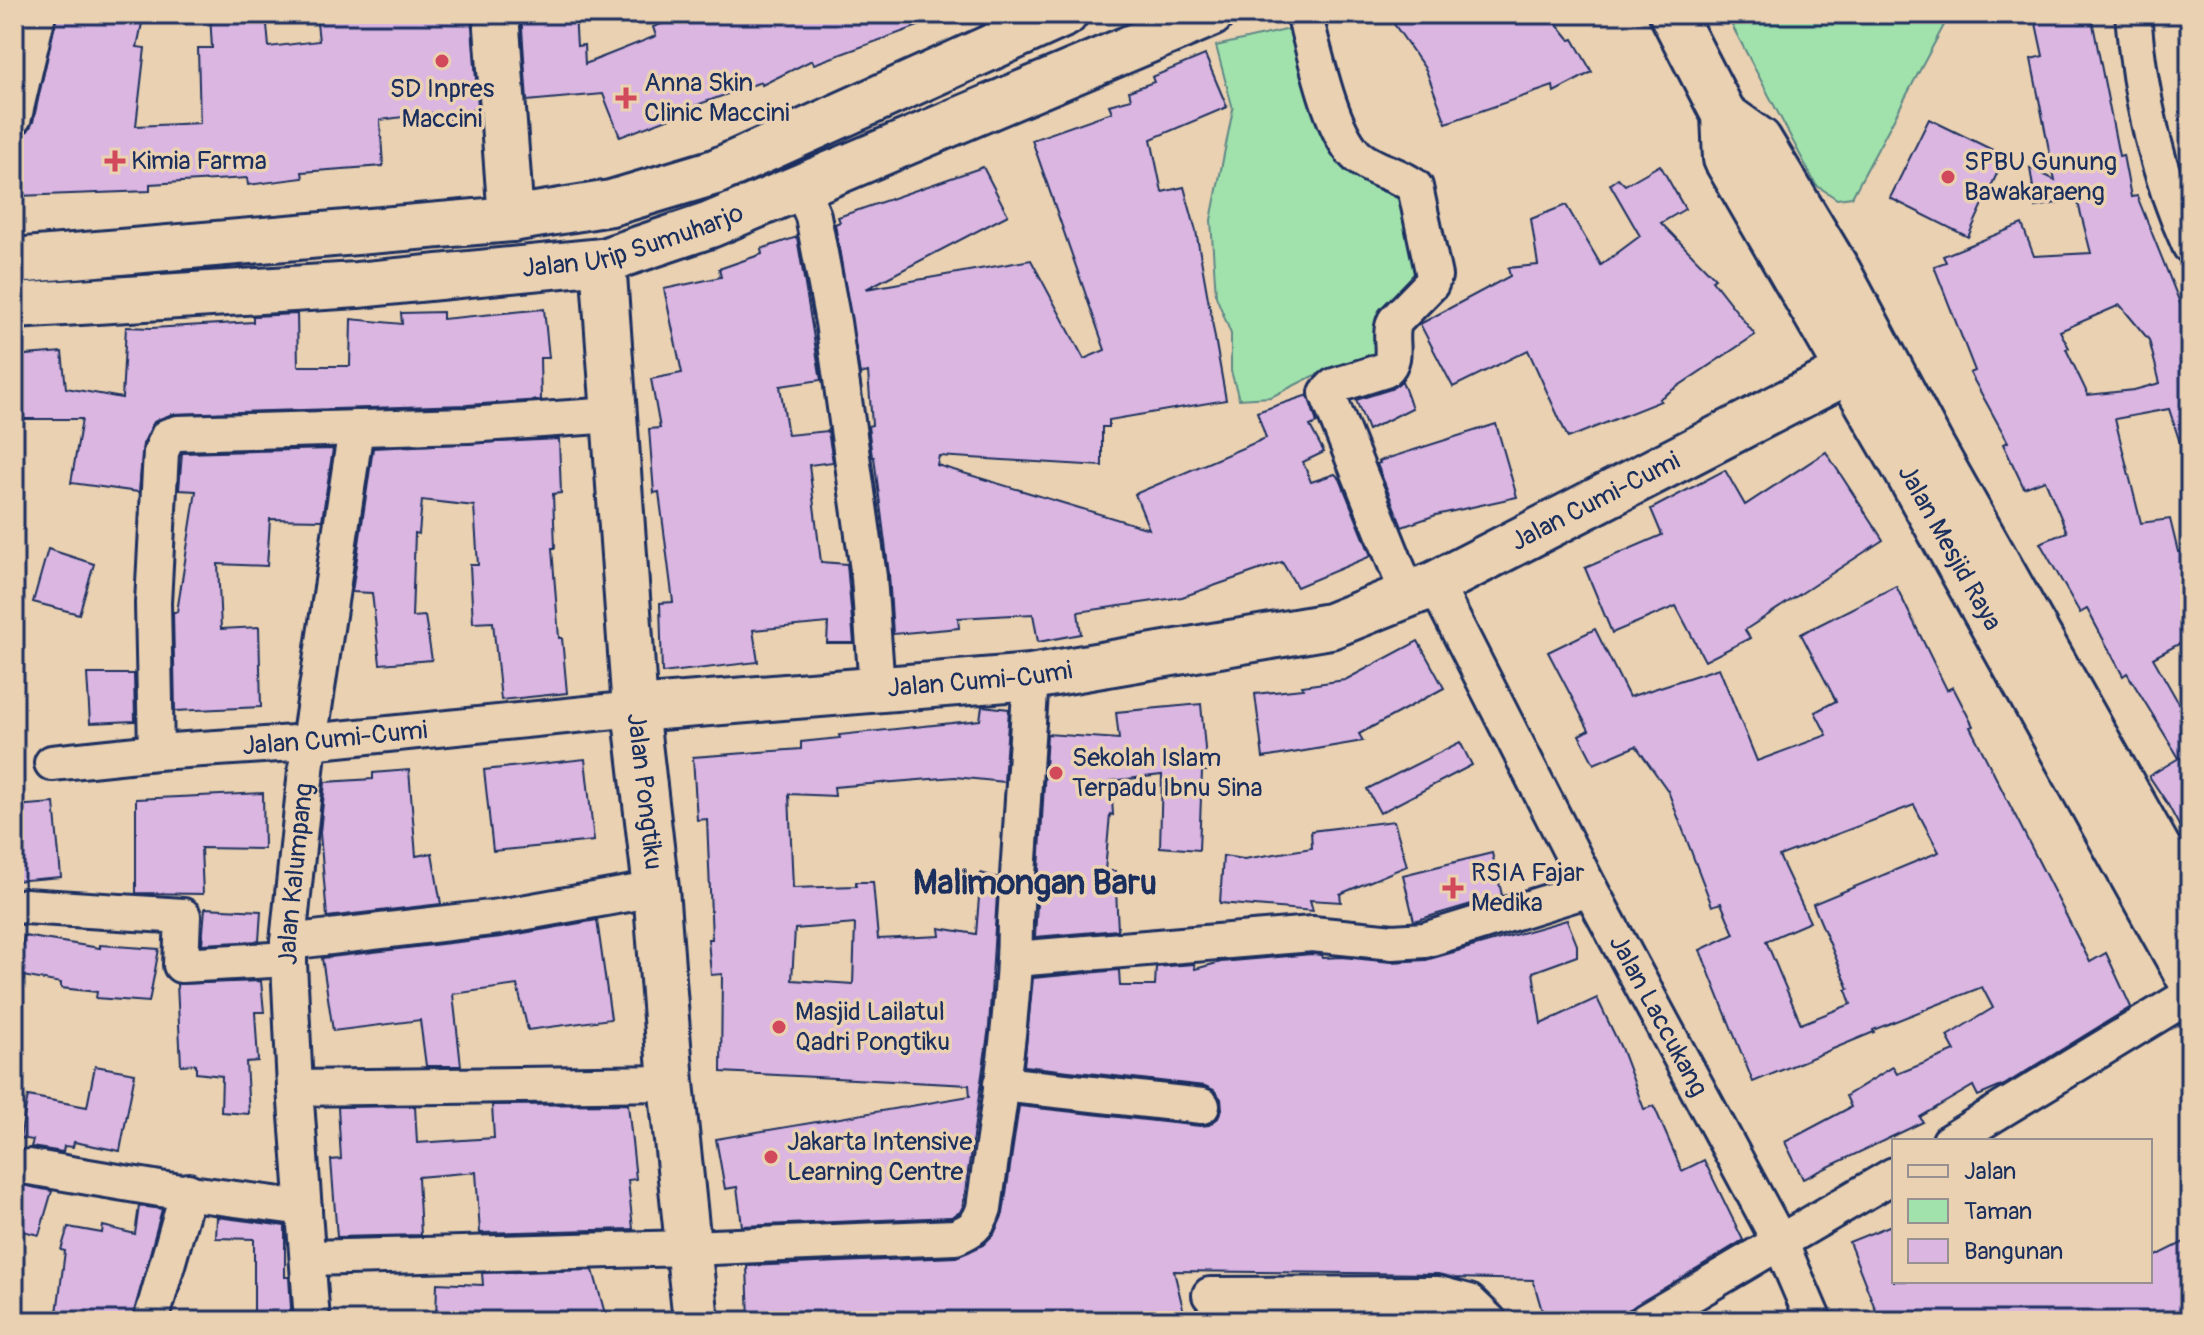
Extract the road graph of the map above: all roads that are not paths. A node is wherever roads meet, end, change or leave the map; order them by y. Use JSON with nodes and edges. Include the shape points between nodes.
{"nodes":[{"id":1,"x":38,"y":14,"type":"edge"},
{"id":2,"x":496,"y":14,"type":"edge"},
{"id":3,"x":1211,"y":14,"type":"edge"},
{"id":4,"x":1304,"y":14,"type":"edge"},
{"id":5,"x":1672,"y":14,"type":"edge"},
{"id":6,"x":2133,"y":14,"type":"edge"},
{"id":7,"x":1047,"y":17,"type":"edge"},
{"id":8,"x":20,"y":61,"type":"edge"},
{"id":9,"x":1724,"y":115,"type":"junction"},
{"id":10,"x":14,"y":117,"type":"edge"},
{"id":11,"x":801,"y":188,"type":"junction"},
{"id":12,"x":511,"y":219,"type":"junction"},
{"id":13,"x":2190,"y":246,"type":"edge"},
{"id":14,"x":14,"y":261,"type":"edge"},
{"id":15,"x":603,"y":261,"type":"junction"},
{"id":16,"x":14,"y":306,"type":"edge"},
{"id":17,"x":1847,"y":372,"type":"junction"},
{"id":18,"x":614,"y":415,"type":"junction"},
{"id":19,"x":356,"y":428,"type":"junction"},
{"id":20,"x":1919,"y":458,"type":"junction"},
{"id":21,"x":1422,"y":590,"type":"junction"},
{"id":22,"x":1031,"y":677,"type":"junction"},
{"id":23,"x":877,"y":689,"type":"junction"},
{"id":24,"x":635,"y":709,"type":"junction"},
{"id":25,"x":2064,"y":720,"type":"junction"},
{"id":26,"x":309,"y":742,"type":"junction"},
{"id":27,"x":156,"y":752,"type":"junction"},
{"id":28,"x":52,"y":763,"type":"dead end"},
{"id":29,"x":656,"y":889,"type":"junction"},
{"id":30,"x":1590,"y":889,"type":"junction"},
{"id":31,"x":2190,"y":905,"type":"edge"},
{"id":32,"x":25,"y":906,"type":"dead end"},
{"id":33,"x":289,"y":951,"type":"junction"},
{"id":34,"x":1015,"y":959,"type":"junction"},
{"id":35,"x":2190,"y":979,"type":"edge"},
{"id":36,"x":2190,"y":995,"type":"edge"},
{"id":37,"x":671,"y":1083,"type":"junction"},
{"id":38,"x":1001,"y":1084,"type":"junction"},
{"id":39,"x":295,"y":1088,"type":"junction"},
{"id":40,"x":1202,"y":1106,"type":"dead end"},
{"id":41,"x":1953,"y":1139,"type":"edge"},
{"id":42,"x":29,"y":1167,"type":"dead end"},
{"id":43,"x":1892,"y":1176,"type":"edge"},
{"id":44,"x":188,"y":1191,"type":"junction"},
{"id":45,"x":304,"y":1208,"type":"junction"},
{"id":46,"x":1781,"y":1244,"type":"junction"},
{"id":47,"x":688,"y":1248,"type":"junction"},
{"id":48,"x":308,"y":1258,"type":"junction"},
{"id":49,"x":1210,"y":1295,"type":"dead end"},
{"id":50,"x":151,"y":1321,"type":"edge"},
{"id":51,"x":312,"y":1321,"type":"edge"},
{"id":52,"x":696,"y":1321,"type":"edge"},
{"id":53,"x":1489,"y":1321,"type":"edge"},
{"id":54,"x":1646,"y":1321,"type":"edge"},
{"id":55,"x":1814,"y":1321,"type":"edge"}],
"edges":[{"from":1,"to":8,"type":"street"},
{"from":2,"to":12,"type":"main road"},
{"from":3,"to":11,"type":"main road","name":"Jalan Urip Sumuharjo"},
{"from":4,"to":21,"type":"street","name":"Jalan Laccukang","via":[[1335,120],[1357,156],[1415,187],[1434,269],[1431,284],[1395,321],[1391,365],[1327,393]]},
{"from":5,"to":9,"type":"main road","name":"Jalan Mesjid Raya"},
{"from":6,"to":13,"type":"street","via":[[2156,155]]},
{"from":7,"to":12,"type":"main road","name":"Jalan Urip Sumuharjo","via":[[715,172],[611,203]]},
{"from":8,"to":10,"type":"street"},
{"from":9,"to":17,"type":"main road","name":"Jalan Mesjid Raya","via":[[1726,159]]},
{"from":9,"to":20,"type":"main road","name":"Jalan Mesjid Raya","via":[[1759,140],[1839,273]]},
{"from":11,"to":15,"type":"main road","name":"Jalan Urip Sumuharjo"},
{"from":11,"to":23,"type":"street","via":[[813,216],[831,307],[869,577]]},
{"from":12,"to":14,"type":"main road","name":"Jalan Urip Sumuharjo"},
{"from":15,"to":16,"type":"main road","name":"Jalan Urip Sumuharjo","via":[[357,285]]},
{"from":15,"to":18,"type":"main road","name":"Jalan Pongtiku"},
{"from":17,"to":20,"type":"main road","name":"Jalan Mesjid Raya"},
{"from":17,"to":21,"type":"main road","name":"Jalan Cumi-Cumi"},
{"from":18,"to":19,"type":"street"},
{"from":18,"to":24,"type":"main road","name":"Jalan Pongtiku"},
{"from":19,"to":26,"type":"street","name":"Jalan Kalumpang"},
{"from":19,"to":27,"type":"street","via":[[168,436],[161,452],[153,603]]},
{"from":20,"to":25,"type":"main road","name":"Jalan Mesjid Raya"},
{"from":21,"to":22,"type":"main road","name":"Jalan Cumi-Cumi","via":[[1330,626]]},
{"from":21,"to":30,"type":"street","name":"Jalan Laccukang"},
{"from":22,"to":23,"type":"main road","name":"Jalan Cumi-Cumi"},
{"from":22,"to":34,"type":"street"},
{"from":23,"to":24,"type":"main road","name":"Jalan Cumi-Cumi"},
{"from":24,"to":26,"type":"street","name":"Jalan Cumi-Cumi"},
{"from":24,"to":29,"type":"main road","name":"Jalan Pongtiku"},
{"from":25,"to":31,"type":"main road","name":"Jalan Mesjid Raya"},
{"from":25,"to":35,"type":"main road","name":"Jalan Mesjid Raya"},
{"from":26,"to":27,"type":"street","name":"Jalan Cumi-Cumi"},
{"from":26,"to":33,"type":"street","name":"Jalan Kalumpang"},
{"from":27,"to":28,"type":"street","name":"Jalan Cumi-Cumi"},
{"from":29,"to":33,"type":"street"},
{"from":29,"to":37,"type":"main road","name":"Jalan Pongtiku"},
{"from":30,"to":34,"type":"street","via":[[1425,940],[1312,934]]},
{"from":30,"to":46,"type":"street","name":"Jalan Laccukang"},
{"from":32,"to":33,"type":"street","via":[[183,916],[181,965]]},
{"from":33,"to":39,"type":"street","name":"Jalan Kalumpang"},
{"from":34,"to":38,"type":"street"},
{"from":36,"to":41,"type":"street"},
{"from":37,"to":39,"type":"street"},
{"from":37,"to":47,"type":"main road","name":"Jalan Pongtiku"},
{"from":38,"to":40,"type":"street"},
{"from":38,"to":47,"type":"street","via":[[984,1208],[970,1231],[955,1237]]},
{"from":39,"to":45,"type":"street","name":"Jalan Kalumpang"},
{"from":42,"to":44,"type":"street"},
{"from":43,"to":46,"type":"street"},
{"from":44,"to":45,"type":"street"},
{"from":44,"to":50,"type":"street"},
{"from":45,"to":48,"type":"street","name":"Jalan Kalumpang"},
{"from":46,"to":54,"type":"street"},
{"from":46,"to":55,"type":"street","name":"Jalan Laccukang"},
{"from":47,"to":48,"type":"street"},
{"from":47,"to":52,"type":"main road","name":"Jalan Pongtiku"},
{"from":48,"to":51,"type":"street","name":"Jalan Kalumpang"},
{"from":49,"to":53,"type":"street","via":[[1438,1294],[1469,1302]]}]}
